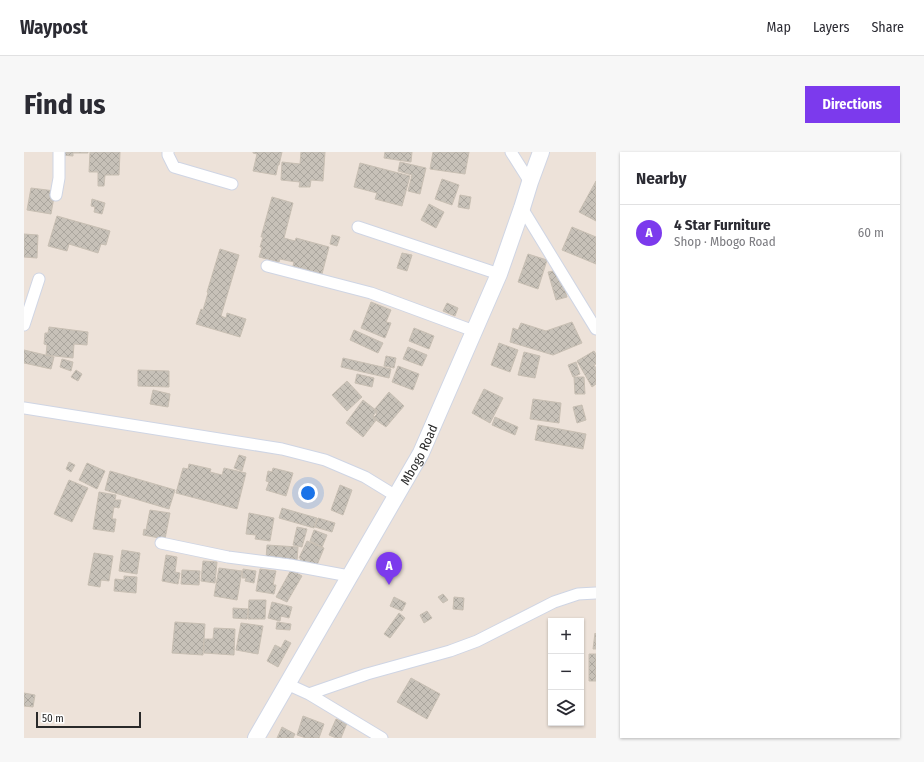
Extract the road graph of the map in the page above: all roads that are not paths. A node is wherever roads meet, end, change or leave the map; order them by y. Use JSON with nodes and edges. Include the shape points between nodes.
{"nodes":[{"id":1,"x":59,"y":152,"type":"edge"},
{"id":2,"x":168,"y":152,"type":"edge"},
{"id":3,"x":511,"y":152,"type":"edge"},
{"id":4,"x":541,"y":152,"type":"edge"},
{"id":5,"x":530,"y":182,"type":"junction"},
{"id":6,"x":232,"y":184,"type":"dead end"},
{"id":7,"x":56,"y":195,"type":"dead end"},
{"id":8,"x":522,"y":208,"type":"junction"},
{"id":9,"x":358,"y":227,"type":"dead end"},
{"id":10,"x":267,"y":266,"type":"dead end"},
{"id":11,"x":499,"y":274,"type":"junction"},
{"id":12,"x":39,"y":279,"type":"dead end"},
{"id":13,"x":24,"y":325,"type":"edge"},
{"id":14,"x":596,"y":329,"type":"edge"},
{"id":15,"x":474,"y":331,"type":"junction"},
{"id":16,"x":24,"y":408,"type":"edge"},
{"id":17,"x":396,"y":496,"type":"junction"},
{"id":18,"x":161,"y":543,"type":"dead end"},
{"id":19,"x":349,"y":576,"type":"junction"},
{"id":20,"x":596,"y":593,"type":"edge"},
{"id":21,"x":287,"y":684,"type":"junction"},
{"id":22,"x":309,"y":694,"type":"junction"},
{"id":23,"x":256,"y":738,"type":"edge"},
{"id":24,"x":382,"y":738,"type":"edge"}],
"edges":[{"from":1,"to":7,"type":"street"},
{"from":2,"to":6,"type":"street","via":[[174,167]]},
{"from":3,"to":5,"type":"street"},
{"from":4,"to":5,"type":"main road","name":"Mbogo Road"},
{"from":5,"to":8,"type":"main road","name":"Mbogo Road"},
{"from":8,"to":11,"type":"main road","name":"Mbogo Road"},
{"from":8,"to":14,"type":"street"},
{"from":9,"to":11,"type":"street"},
{"from":10,"to":15,"type":"street","via":[[372,293]]},
{"from":11,"to":15,"type":"main road","name":"Mbogo Road"},
{"from":12,"to":13,"type":"street"},
{"from":15,"to":17,"type":"main road","name":"Mbogo Road","via":[[421,453]]},
{"from":16,"to":17,"type":"street","via":[[282,449],[326,460],[365,477]]},
{"from":17,"to":19,"type":"main road","name":"Mbogo Road"},
{"from":18,"to":19,"type":"street","via":[[228,557]]},
{"from":19,"to":21,"type":"main road","name":"Mbogo Road"},
{"from":20,"to":22,"type":"street","via":[[578,594],[554,602],[477,641],[450,651],[367,674]]},
{"from":21,"to":22,"type":"street"},
{"from":21,"to":23,"type":"main road","name":"Mbogo Road"},
{"from":22,"to":24,"type":"street"}]}
